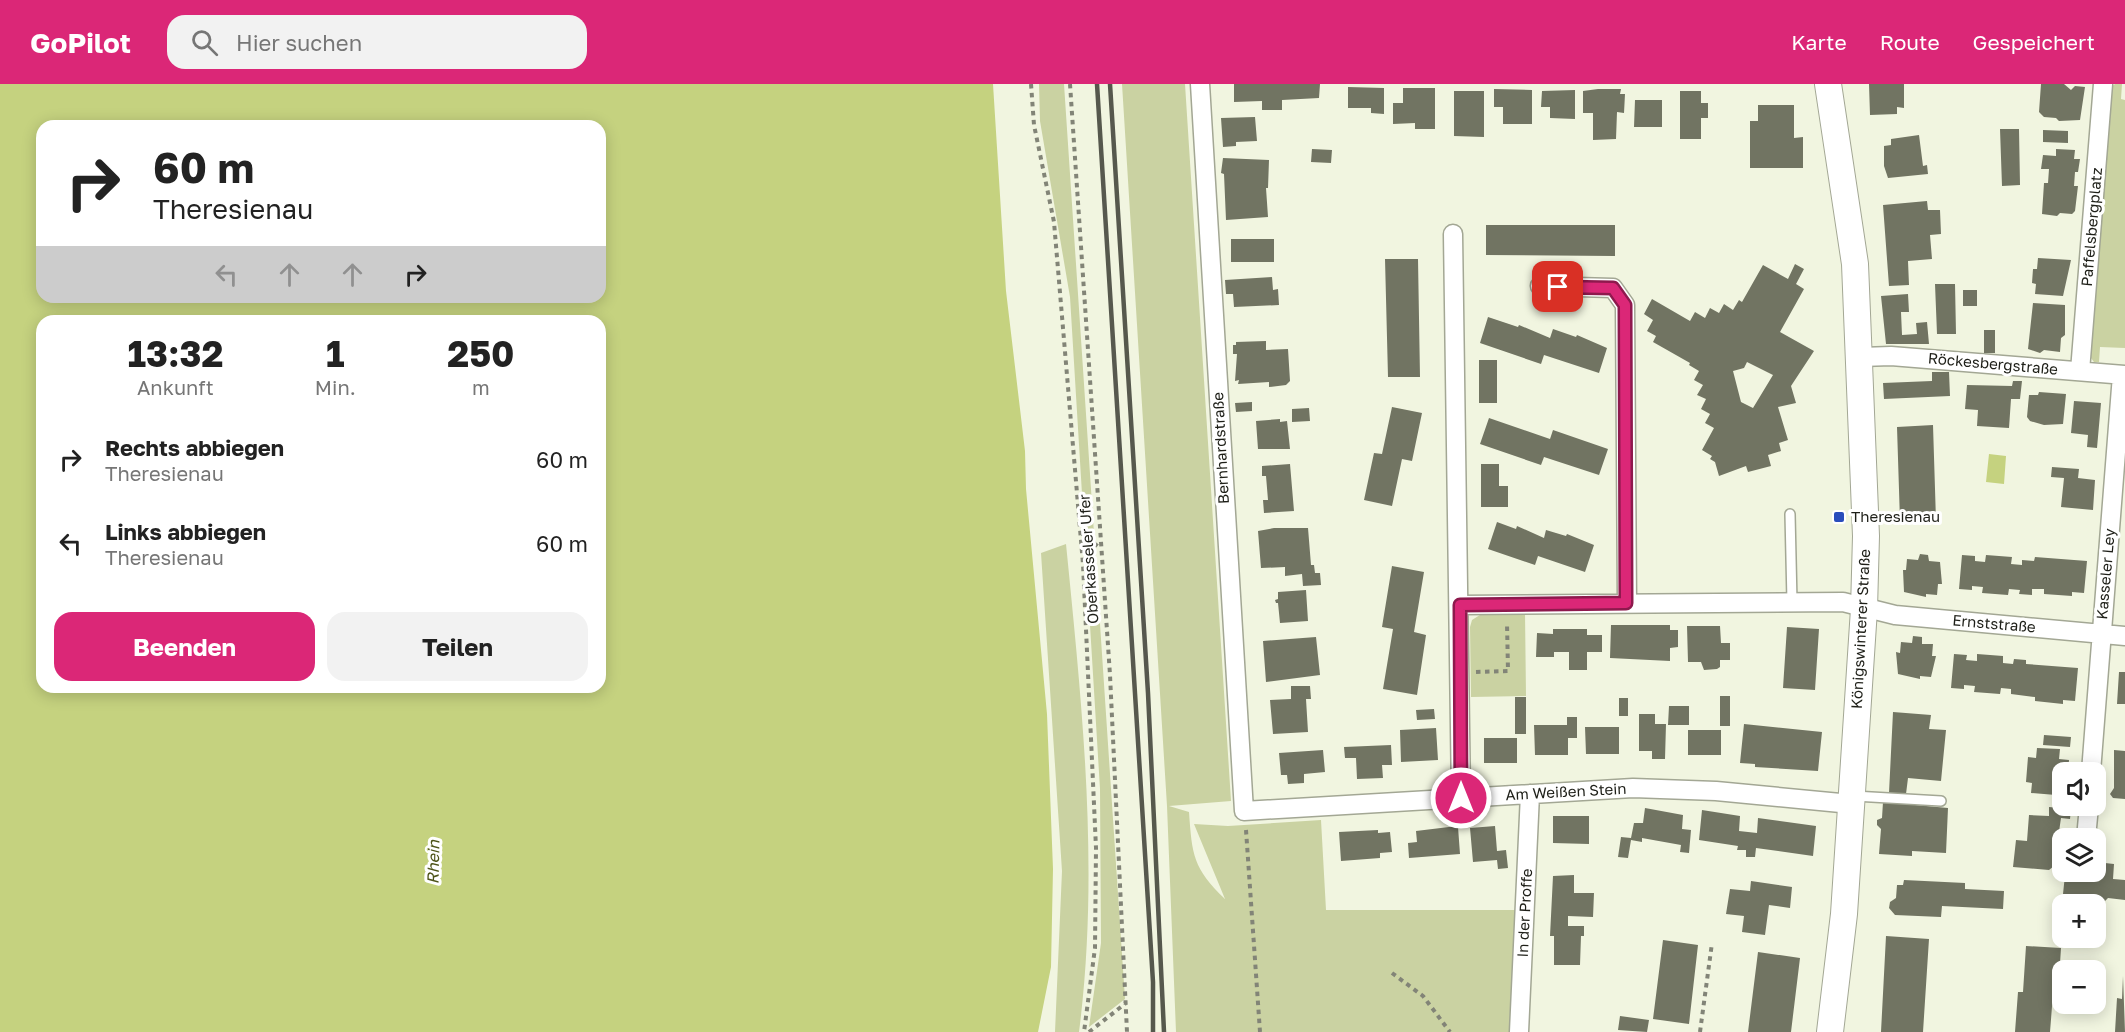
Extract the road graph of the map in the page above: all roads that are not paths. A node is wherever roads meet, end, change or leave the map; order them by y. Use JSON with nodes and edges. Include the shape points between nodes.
{"nodes":[{"id":1,"x":1200,"y":84,"type":"edge"},
{"id":2,"x":1828,"y":84,"type":"edge"},
{"id":3,"x":2103,"y":84,"type":"edge"},
{"id":4,"x":1453,"y":234,"type":"dead end"},
{"id":5,"x":1540,"y":286,"type":"dead end"},
{"id":6,"x":1860,"y":357,"type":"junction"},
{"id":7,"x":2080,"y":371,"type":"junction"},
{"id":8,"x":2124,"y":375,"type":"edge"},
{"id":9,"x":1790,"y":514,"type":"dead end"},
{"id":10,"x":1792,"y":602,"type":"junction"},
{"id":11,"x":1626,"y":603,"type":"junction"},
{"id":12,"x":1460,"y":605,"type":"junction"},
{"id":13,"x":1864,"y":609,"type":"junction"},
{"id":14,"x":2100,"y":633,"type":"junction"},
{"id":15,"x":2125,"y":636,"type":"edge"},
{"id":16,"x":2092,"y":762,"type":"edge"},
{"id":17,"x":1530,"y":794,"type":"junction"},
{"id":18,"x":1461,"y":798,"type":"junction"},
{"id":19,"x":1852,"y":800,"type":"junction"},
{"id":20,"x":1941,"y":801,"type":"dead end"},
{"id":21,"x":1244,"y":811,"type":"joint"},
{"id":22,"x":1520,"y":1032,"type":"edge"},
{"id":23,"x":1830,"y":1032,"type":"edge"}],
"edges":[{"from":1,"to":21,"type":"street","name":"Bernhardstraße"},
{"from":2,"to":6,"type":"main road","name":"Königswinterer Straße","via":[[1855,264]]},
{"from":3,"to":7,"type":"street","name":"Paffelsbergplatz"},
{"from":4,"to":12,"type":"street"},
{"from":5,"to":11,"type":"street","via":[[1613,288],[1625,305]]},
{"from":6,"to":7,"type":"street","name":"Röckesbergstraße"},
{"from":6,"to":13,"type":"main road","name":"Königswinterer Straße","via":[[1866,536]]},
{"from":7,"to":8,"type":"street","name":"Röckesbergstraße"},
{"from":8,"to":14,"type":"street","name":"Kasseler Ley"},
{"from":9,"to":10,"type":"lane"},
{"from":10,"to":11,"type":"street"},
{"from":10,"to":13,"type":"street","via":[[1843,602]]},
{"from":11,"to":12,"type":"street"},
{"from":12,"to":18,"type":"street"},
{"from":13,"to":14,"type":"street","name":"Ernststraße"},
{"from":13,"to":19,"type":"main road","name":"Königswinterer Straße"},
{"from":14,"to":15,"type":"street","name":"Ernststraße"},
{"from":14,"to":16,"type":"street","name":"Kasseler Ley"},
{"from":17,"to":18,"type":"street","name":"Am Weißen Stein"},
{"from":17,"to":19,"type":"street","name":"Am Weißen Stein","via":[[1632,788]]},
{"from":17,"to":22,"type":"street","name":"In der Proffe"},
{"from":18,"to":21,"type":"street","name":"Am Weißen Stein"},
{"from":19,"to":20,"type":"lane"},
{"from":19,"to":23,"type":"main road","name":"Königswinterer Straße"}]}
